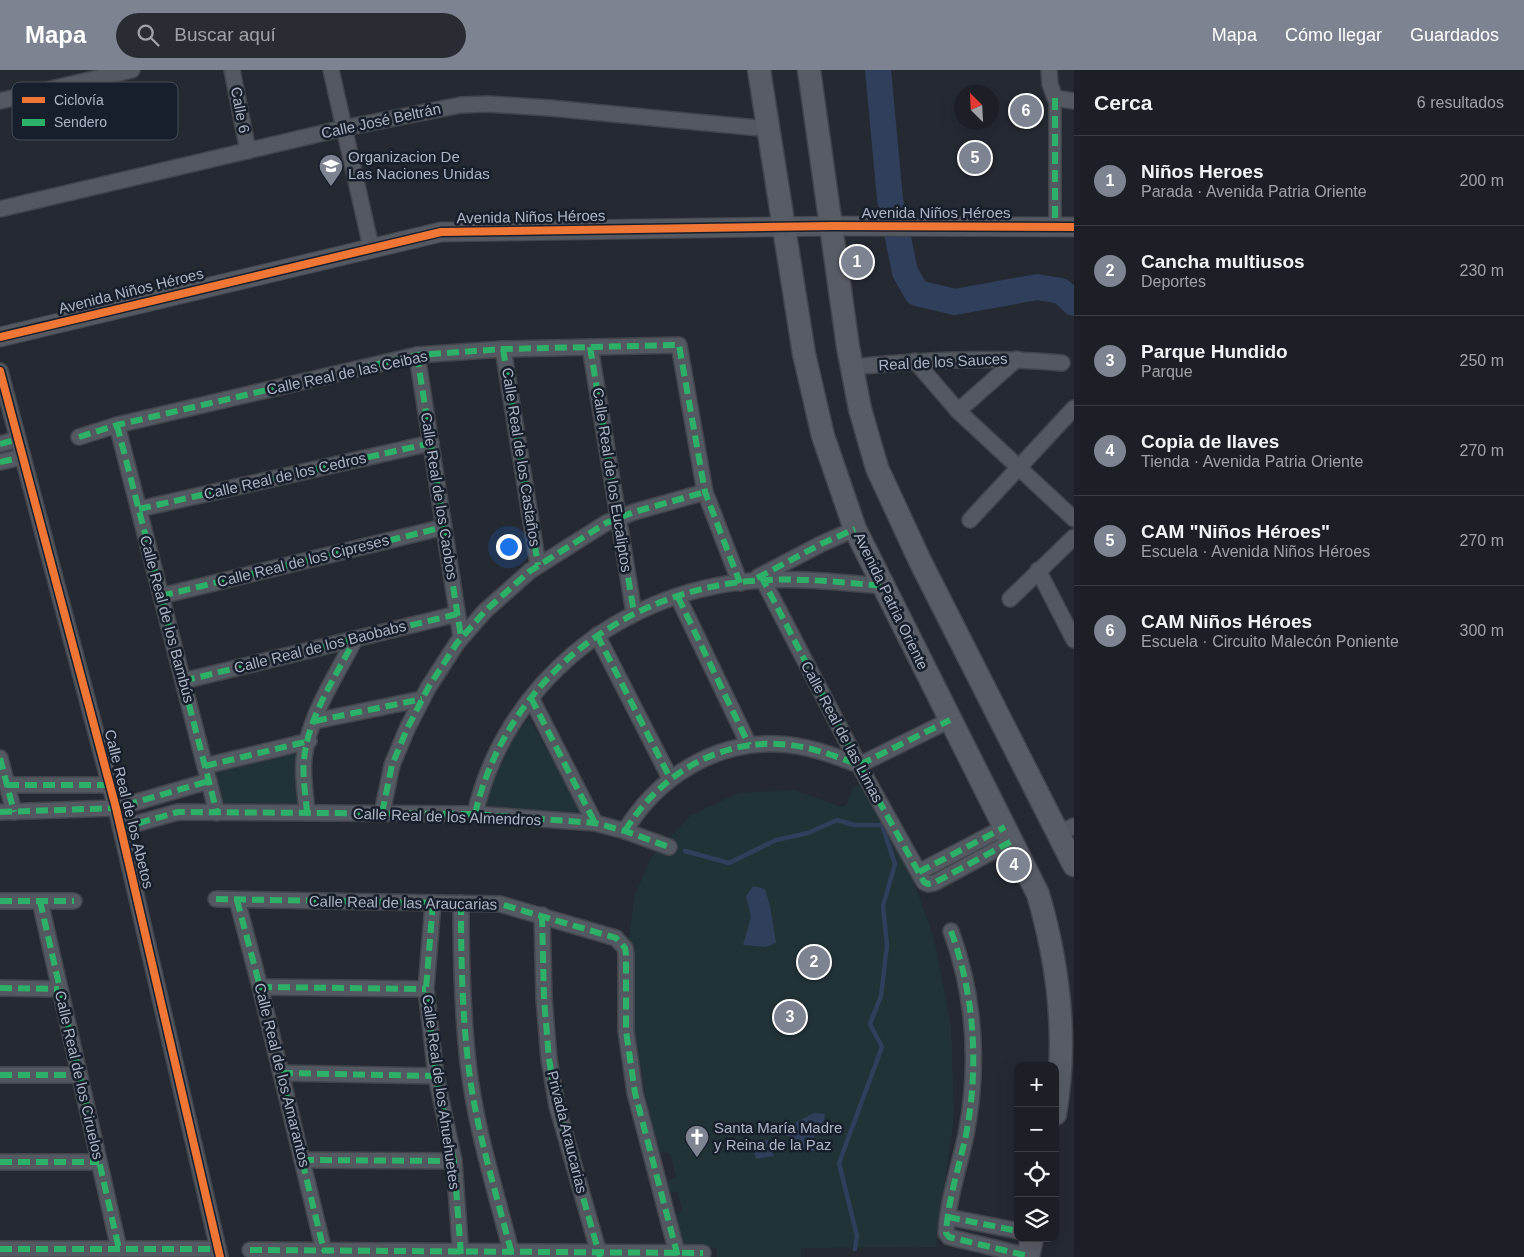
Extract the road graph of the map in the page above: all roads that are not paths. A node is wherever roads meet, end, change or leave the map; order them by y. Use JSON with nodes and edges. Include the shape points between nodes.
{"nodes":[{"id":1,"x":132,"y":70,"type":"edge"},
{"id":2,"x":232,"y":70,"type":"edge"},
{"id":3,"x":331,"y":70,"type":"edge"},
{"id":4,"x":760,"y":70,"type":"edge"},
{"id":5,"x":808,"y":70,"type":"edge"},
{"id":6,"x":1049,"y":70,"type":"edge"},
{"id":7,"x":79,"y":82,"type":"edge"},
{"id":8,"x":1055,"y":98,"type":"junction"},
{"id":9,"x":1074,"y":101,"type":"edge"},
{"id":10,"x":344,"y":128,"type":"junction"},
{"id":11,"x":769,"y":129,"type":"junction"},
{"id":12,"x":248,"y":150,"type":"junction"},
{"id":13,"x":0,"y":209,"type":"edge"},
{"id":14,"x":832,"y":226,"type":"junction"},
{"id":15,"x":784,"y":227,"type":"junction"},
{"id":16,"x":1055,"y":227,"type":"junction"},
{"id":17,"x":1074,"y":227,"type":"edge"},
{"id":18,"x":371,"y":247,"type":"junction"},
{"id":19,"x":0,"y":337,"type":"edge"},
{"id":20,"x":679,"y":345,"type":"joint"},
{"id":21,"x":590,"y":347,"type":"junction"},
{"id":22,"x":503,"y":349,"type":"junction"},
{"id":23,"x":417,"y":355,"type":"junction"},
{"id":24,"x":1016,"y":359,"type":"junction"},
{"id":25,"x":915,"y":361,"type":"junction"},
{"id":26,"x":1062,"y":363,"type":"dead end"},
{"id":27,"x":852,"y":368,"type":"junction"},
{"id":28,"x":0,"y":371,"type":"edge"},
{"id":29,"x":1074,"y":408,"type":"edge"},
{"id":30,"x":958,"y":411,"type":"junction"},
{"id":31,"x":117,"y":425,"type":"junction"},
{"id":32,"x":79,"y":437,"type":"dead end"},
{"id":33,"x":18,"y":439,"type":"junction"},
{"id":34,"x":431,"y":442,"type":"junction"},
{"id":35,"x":0,"y":444,"type":"edge"},
{"id":36,"x":23,"y":457,"type":"junction"},
{"id":37,"x":0,"y":462,"type":"edge"},
{"id":38,"x":1018,"y":469,"type":"junction"},
{"id":39,"x":705,"y":492,"type":"junction"},
{"id":40,"x":139,"y":509,"type":"junction"},
{"id":41,"x":619,"y":518,"type":"junction"},
{"id":42,"x":1074,"y":519,"type":"edge"},
{"id":43,"x":970,"y":520,"type":"dead end"},
{"id":44,"x":444,"y":527,"type":"junction"},
{"id":45,"x":855,"y":529,"type":"junction"},
{"id":46,"x":1074,"y":538,"type":"edge"},
{"id":47,"x":538,"y":565,"type":"junction"},
{"id":48,"x":1038,"y":570,"type":"junction"},
{"id":49,"x":754,"y":580,"type":"junction"},
{"id":50,"x":883,"y":586,"type":"junction"},
{"id":51,"x":161,"y":596,"type":"junction"},
{"id":52,"x":678,"y":597,"type":"junction"},
{"id":53,"x":1010,"y":599,"type":"dead end"},
{"id":54,"x":634,"y":613,"type":"junction"},
{"id":55,"x":458,"y":614,"type":"junction"},
{"id":56,"x":597,"y":635,"type":"junction"},
{"id":57,"x":1072,"y":635,"type":"edge"},
{"id":58,"x":461,"y":637,"type":"junction"},
{"id":59,"x":354,"y":639,"type":"junction"},
{"id":60,"x":183,"y":681,"type":"junction"},
{"id":61,"x":531,"y":698,"type":"junction"},
{"id":62,"x":422,"y":699,"type":"junction"},
{"id":63,"x":950,"y":720,"type":"junction"},
{"id":64,"x":315,"y":721,"type":"junction"},
{"id":65,"x":309,"y":741,"type":"junction"},
{"id":66,"x":749,"y":745,"type":"junction"},
{"id":67,"x":0,"y":758,"type":"edge"},
{"id":68,"x":859,"y":765,"type":"junction"},
{"id":69,"x":205,"y":766,"type":"junction"},
{"id":70,"x":670,"y":778,"type":"junction"},
{"id":71,"x":209,"y":781,"type":"junction"},
{"id":72,"x":7,"y":785,"type":"junction"},
{"id":73,"x":110,"y":785,"type":"junction"},
{"id":74,"x":116,"y":808,"type":"junction"},
{"id":75,"x":7,"y":812,"type":"edge"},
{"id":76,"x":217,"y":813,"type":"junction"},
{"id":77,"x":307,"y":813,"type":"junction"},
{"id":78,"x":382,"y":814,"type":"junction"},
{"id":79,"x":475,"y":814,"type":"junction"},
{"id":80,"x":595,"y":823,"type":"junction"},
{"id":81,"x":121,"y":828,"type":"junction"},
{"id":82,"x":625,"y":830,"type":"junction"},
{"id":83,"x":1008,"y":834,"type":"junction"},
{"id":84,"x":1070,"y":845,"type":"edge"},
{"id":85,"x":669,"y":847,"type":"dead end"},
{"id":86,"x":216,"y":899,"type":"dead end"},
{"id":87,"x":237,"y":900,"type":"junction"},
{"id":88,"x":0,"y":901,"type":"edge"},
{"id":89,"x":40,"y":901,"type":"junction"},
{"id":90,"x":74,"y":901,"type":"dead end"},
{"id":91,"x":433,"y":903,"type":"junction"},
{"id":92,"x":461,"y":903,"type":"junction"},
{"id":93,"x":542,"y":915,"type":"junction"},
{"id":94,"x":951,"y":932,"type":"dead end"},
{"id":95,"x":260,"y":987,"type":"junction"},
{"id":96,"x":0,"y":988,"type":"edge"},
{"id":97,"x":60,"y":989,"type":"junction"},
{"id":98,"x":426,"y":989,"type":"junction"},
{"id":99,"x":281,"y":1072,"type":"junction"},
{"id":100,"x":0,"y":1075,"type":"edge"},
{"id":101,"x":79,"y":1075,"type":"junction"},
{"id":102,"x":436,"y":1076,"type":"junction"},
{"id":103,"x":1056,"y":1107,"type":"edge"},
{"id":104,"x":302,"y":1160,"type":"junction"},
{"id":105,"x":454,"y":1161,"type":"junction"},
{"id":106,"x":0,"y":1162,"type":"edge"},
{"id":107,"x":99,"y":1162,"type":"junction"},
{"id":108,"x":948,"y":1217,"type":"junction"},
{"id":109,"x":1014,"y":1230,"type":"edge"},
{"id":110,"x":0,"y":1249,"type":"edge"},
{"id":111,"x":118,"y":1249,"type":"junction"},
{"id":112,"x":250,"y":1250,"type":"dead end"},
{"id":113,"x":1029,"y":1250,"type":"edge"},
{"id":114,"x":324,"y":1251,"type":"junction"},
{"id":115,"x":511,"y":1251,"type":"junction"},
{"id":116,"x":219,"y":1253,"type":"edge"},
{"id":117,"x":703,"y":1253,"type":"dead end"},
{"id":118,"x":461,"y":1254,"type":"edge"},
{"id":119,"x":483,"y":1255,"type":"edge"},
{"id":120,"x":600,"y":1255,"type":"edge"},
{"id":121,"x":677,"y":1255,"type":"edge"}],
"edges":[{"from":1,"to":7,"type":"street"},
{"from":2,"to":12,"type":"street","name":"Calle 6"},
{"from":3,"to":10,"type":"street"},
{"from":4,"to":11,"type":"main road","name":"Avenida Patria Oriente"},
{"from":5,"to":14,"type":"main road"},
{"from":6,"to":8,"type":"street"},
{"from":8,"to":9,"type":"street"},
{"from":8,"to":16,"type":"street"},
{"from":10,"to":11,"type":"street","name":"Calle José Beltrán","via":[[444,108],[488,104]]},
{"from":10,"to":12,"type":"street","name":"Calle José Beltrán"},
{"from":10,"to":18,"type":"street"},
{"from":11,"to":15,"type":"main road","name":"Avenida Patria Oriente"},
{"from":12,"to":13,"type":"street","name":"Calle José Beltrán"},
{"from":14,"to":15,"type":"street","name":"Avenida Niños Héroes"},
{"from":14,"to":16,"type":"street","name":"Avenida Niños Héroes"},
{"from":14,"to":27,"type":"main road"},
{"from":15,"to":18,"type":"street","name":"Avenida Niños Héroes","via":[[457,232],[429,234]]},
{"from":15,"to":45,"type":"main road","name":"Avenida Patria Oriente","via":[[804,354],[823,436]]},
{"from":16,"to":17,"type":"street","name":"Avenida Niños Héroes"},
{"from":18,"to":19,"type":"street","name":"Avenida Niños Héroes"},
{"from":20,"to":21,"type":"street","name":"Calle Real de las Ceibas"},
{"from":20,"to":39,"type":"street","name":"Calle Real de las Limas"},
{"from":21,"to":22,"type":"street","name":"Calle Real de las Ceibas"},
{"from":21,"to":41,"type":"street","name":"Calle Real de los Eucaliptos"},
{"from":22,"to":23,"type":"street","name":"Calle Real de las Ceibas"},
{"from":22,"to":47,"type":"street","name":"Calle Real de los Castaños"},
{"from":23,"to":31,"type":"street","name":"Calle Real de las Ceibas"},
{"from":23,"to":34,"type":"street","name":"Calle Real de los Caobos"},
{"from":24,"to":25,"type":"street","name":"Real de los Sauces"},
{"from":24,"to":26,"type":"street"},
{"from":24,"to":30,"type":"street","name":"Real de los Sauces"},
{"from":25,"to":27,"type":"street","name":"Real de los Sauces"},
{"from":25,"to":30,"type":"street"},
{"from":27,"to":84,"type":"main road","via":[[877,468],[920,561]]},
{"from":28,"to":33,"type":"street","name":"Calle Real de los Abetos"},
{"from":29,"to":38,"type":"street"},
{"from":30,"to":38,"type":"street"},
{"from":31,"to":32,"type":"street","name":"Calle Real de las Ceibas"},
{"from":31,"to":40,"type":"street","name":"Calle Real de los Bambús"},
{"from":33,"to":35,"type":"street"},
{"from":33,"to":36,"type":"street","name":"Calle Real de los Abetos"},
{"from":34,"to":40,"type":"street","name":"Calle Real de los Cedros"},
{"from":34,"to":44,"type":"street","name":"Calle Real de los Caobos"},
{"from":36,"to":37,"type":"street"},
{"from":36,"to":73,"type":"street","name":"Calle Real de los Abetos"},
{"from":38,"to":42,"type":"street"},
{"from":38,"to":43,"type":"street"},
{"from":39,"to":41,"type":"street"},
{"from":39,"to":49,"type":"street","name":"Calle Real de las Limas"},
{"from":40,"to":51,"type":"street","name":"Calle Real de los Bambús"},
{"from":41,"to":47,"type":"street"},
{"from":41,"to":54,"type":"street","name":"Calle Real de los Eucaliptos"},
{"from":44,"to":51,"type":"street","name":"Calle Real de los Cipreses"},
{"from":44,"to":55,"type":"street","name":"Calle Real de los Caobos"},
{"from":45,"to":49,"type":"street"},
{"from":45,"to":50,"type":"main road","name":"Avenida Patria Oriente"},
{"from":46,"to":48,"type":"street"},
{"from":47,"to":58,"type":"street","via":[[485,611]]},
{"from":48,"to":53,"type":"street"},
{"from":48,"to":57,"type":"street"},
{"from":49,"to":50,"type":"street"},
{"from":49,"to":52,"type":"street"},
{"from":49,"to":68,"type":"street","name":"Calle Real de las Limas"},
{"from":50,"to":63,"type":"main road","name":"Avenida Patria Oriente"},
{"from":51,"to":60,"type":"street","name":"Calle Real de los Bambús"},
{"from":52,"to":54,"type":"street"},
{"from":52,"to":66,"type":"street"},
{"from":54,"to":56,"type":"street"},
{"from":55,"to":58,"type":"street","name":"Calle Real de los Caobos"},
{"from":55,"to":59,"type":"street","name":"Calle Real de los Baobabs"},
{"from":56,"to":61,"type":"street","via":[[552,673]]},
{"from":56,"to":70,"type":"street"},
{"from":58,"to":62,"type":"street"},
{"from":59,"to":60,"type":"street","name":"Calle Real de los Baobabs"},
{"from":59,"to":64,"type":"street"},
{"from":60,"to":69,"type":"street","name":"Calle Real de los Bambús"},
{"from":61,"to":79,"type":"street","via":[[492,762]]},
{"from":61,"to":80,"type":"street"},
{"from":62,"to":64,"type":"street"},
{"from":62,"to":78,"type":"street","via":[[392,766]]},
{"from":63,"to":68,"type":"street"},
{"from":63,"to":83,"type":"main road","name":"Avenida Patria Oriente"},
{"from":64,"to":65,"type":"street"},
{"from":65,"to":69,"type":"street"},
{"from":65,"to":77,"type":"street","via":[[304,759]]},
{"from":66,"to":68,"type":"street","via":[[808,748]]},
{"from":66,"to":70,"type":"street","via":[[722,752]]},
{"from":67,"to":72,"type":"street"},
{"from":68,"to":83,"type":"street","name":"Calle Real de las Limas","via":[[923,878]]},
{"from":69,"to":71,"type":"street","name":"Calle Real de los Bambús"},
{"from":70,"to":82,"type":"street","via":[[649,797]]},
{"from":71,"to":74,"type":"street"},
{"from":71,"to":76,"type":"street","name":"Calle Real de los Bambús"},
{"from":72,"to":73,"type":"street"},
{"from":72,"to":75,"type":"street"},
{"from":73,"to":74,"type":"street","name":"Calle Real de los Abetos"},
{"from":74,"to":75,"type":"street"},
{"from":74,"to":81,"type":"street","name":"Calle Real de los Abetos"},
{"from":76,"to":77,"type":"street","name":"Calle Real de los Almendros"},
{"from":76,"to":81,"type":"street","name":"Calle Real de los Almendros","via":[[178,812]]},
{"from":77,"to":78,"type":"street","name":"Calle Real de los Almendros"},
{"from":78,"to":79,"type":"street","name":"Calle Real de los Almendros"},
{"from":79,"to":80,"type":"street","name":"Calle Real de los Almendros"},
{"from":80,"to":82,"type":"street","name":"Calle Real de los Almendros"},
{"from":81,"to":116,"type":"street","name":"Calle Real de los Abetos"},
{"from":82,"to":85,"type":"street","name":"Calle Real de los Almendros"},
{"from":83,"to":103,"type":"main road","name":"Avenida Patria Oriente","via":[[1038,894],[1058,976],[1062,1050]]},
{"from":86,"to":87,"type":"street","name":"Calle Real de las Araucarias"},
{"from":87,"to":91,"type":"street","name":"Calle Real de las Araucarias"},
{"from":87,"to":95,"type":"street","name":"Calle Real de los Amarantos"},
{"from":88,"to":89,"type":"street"},
{"from":89,"to":90,"type":"street"},
{"from":89,"to":97,"type":"street","name":"Calle Real de los Ciruelos"},
{"from":91,"to":92,"type":"street","name":"Calle Real de las Araucarias"},
{"from":91,"to":98,"type":"street","name":"Calle Real de los Ahuehuetes"},
{"from":92,"to":93,"type":"street","name":"Calle Real de las Araucarias","via":[[500,904]]},
{"from":92,"to":115,"type":"street","name":"Calle Real de los Ahuehuetes","via":[[461,973],[468,1062],[487,1158]]},
{"from":93,"to":120,"type":"street","name":"Privada Araucarias","via":[[544,999],[557,1106]]},
{"from":93,"to":121,"type":"street","name":"Calle Real de las Araucarias","via":[[616,938],[625,948],[626,1030],[635,1093]]},
{"from":94,"to":108,"type":"street","via":[[966,984],[974,1053],[972,1102]]},
{"from":95,"to":98,"type":"street"},
{"from":95,"to":99,"type":"street","name":"Calle Real de los Amarantos"},
{"from":96,"to":97,"type":"street"},
{"from":97,"to":101,"type":"street","name":"Calle Real de los Ciruelos"},
{"from":98,"to":102,"type":"street","name":"Calle Real de los Ahuehuetes"},
{"from":99,"to":102,"type":"street"},
{"from":99,"to":104,"type":"street","name":"Calle Real de los Amarantos"},
{"from":100,"to":101,"type":"street"},
{"from":101,"to":107,"type":"street","name":"Calle Real de los Ciruelos"},
{"from":102,"to":105,"type":"street","name":"Calle Real de los Ahuehuetes"},
{"from":104,"to":105,"type":"street"},
{"from":104,"to":114,"type":"street","name":"Calle Real de los Amarantos"},
{"from":105,"to":118,"type":"street","name":"Calle Real de los Ahuehuetes"},
{"from":106,"to":107,"type":"street"},
{"from":107,"to":111,"type":"street","name":"Calle Real de los Ciruelos"},
{"from":108,"to":109,"type":"street"},
{"from":108,"to":113,"type":"street","via":[[946,1231],[949,1237]]},
{"from":110,"to":111,"type":"street"},
{"from":111,"to":116,"type":"street"},
{"from":112,"to":114,"type":"street"},
{"from":114,"to":118,"type":"street"},
{"from":115,"to":119,"type":"street"},
{"from":115,"to":120,"type":"street"},
{"from":117,"to":121,"type":"street"},
{"from":118,"to":119,"type":"street"},
{"from":120,"to":121,"type":"street"}]}
